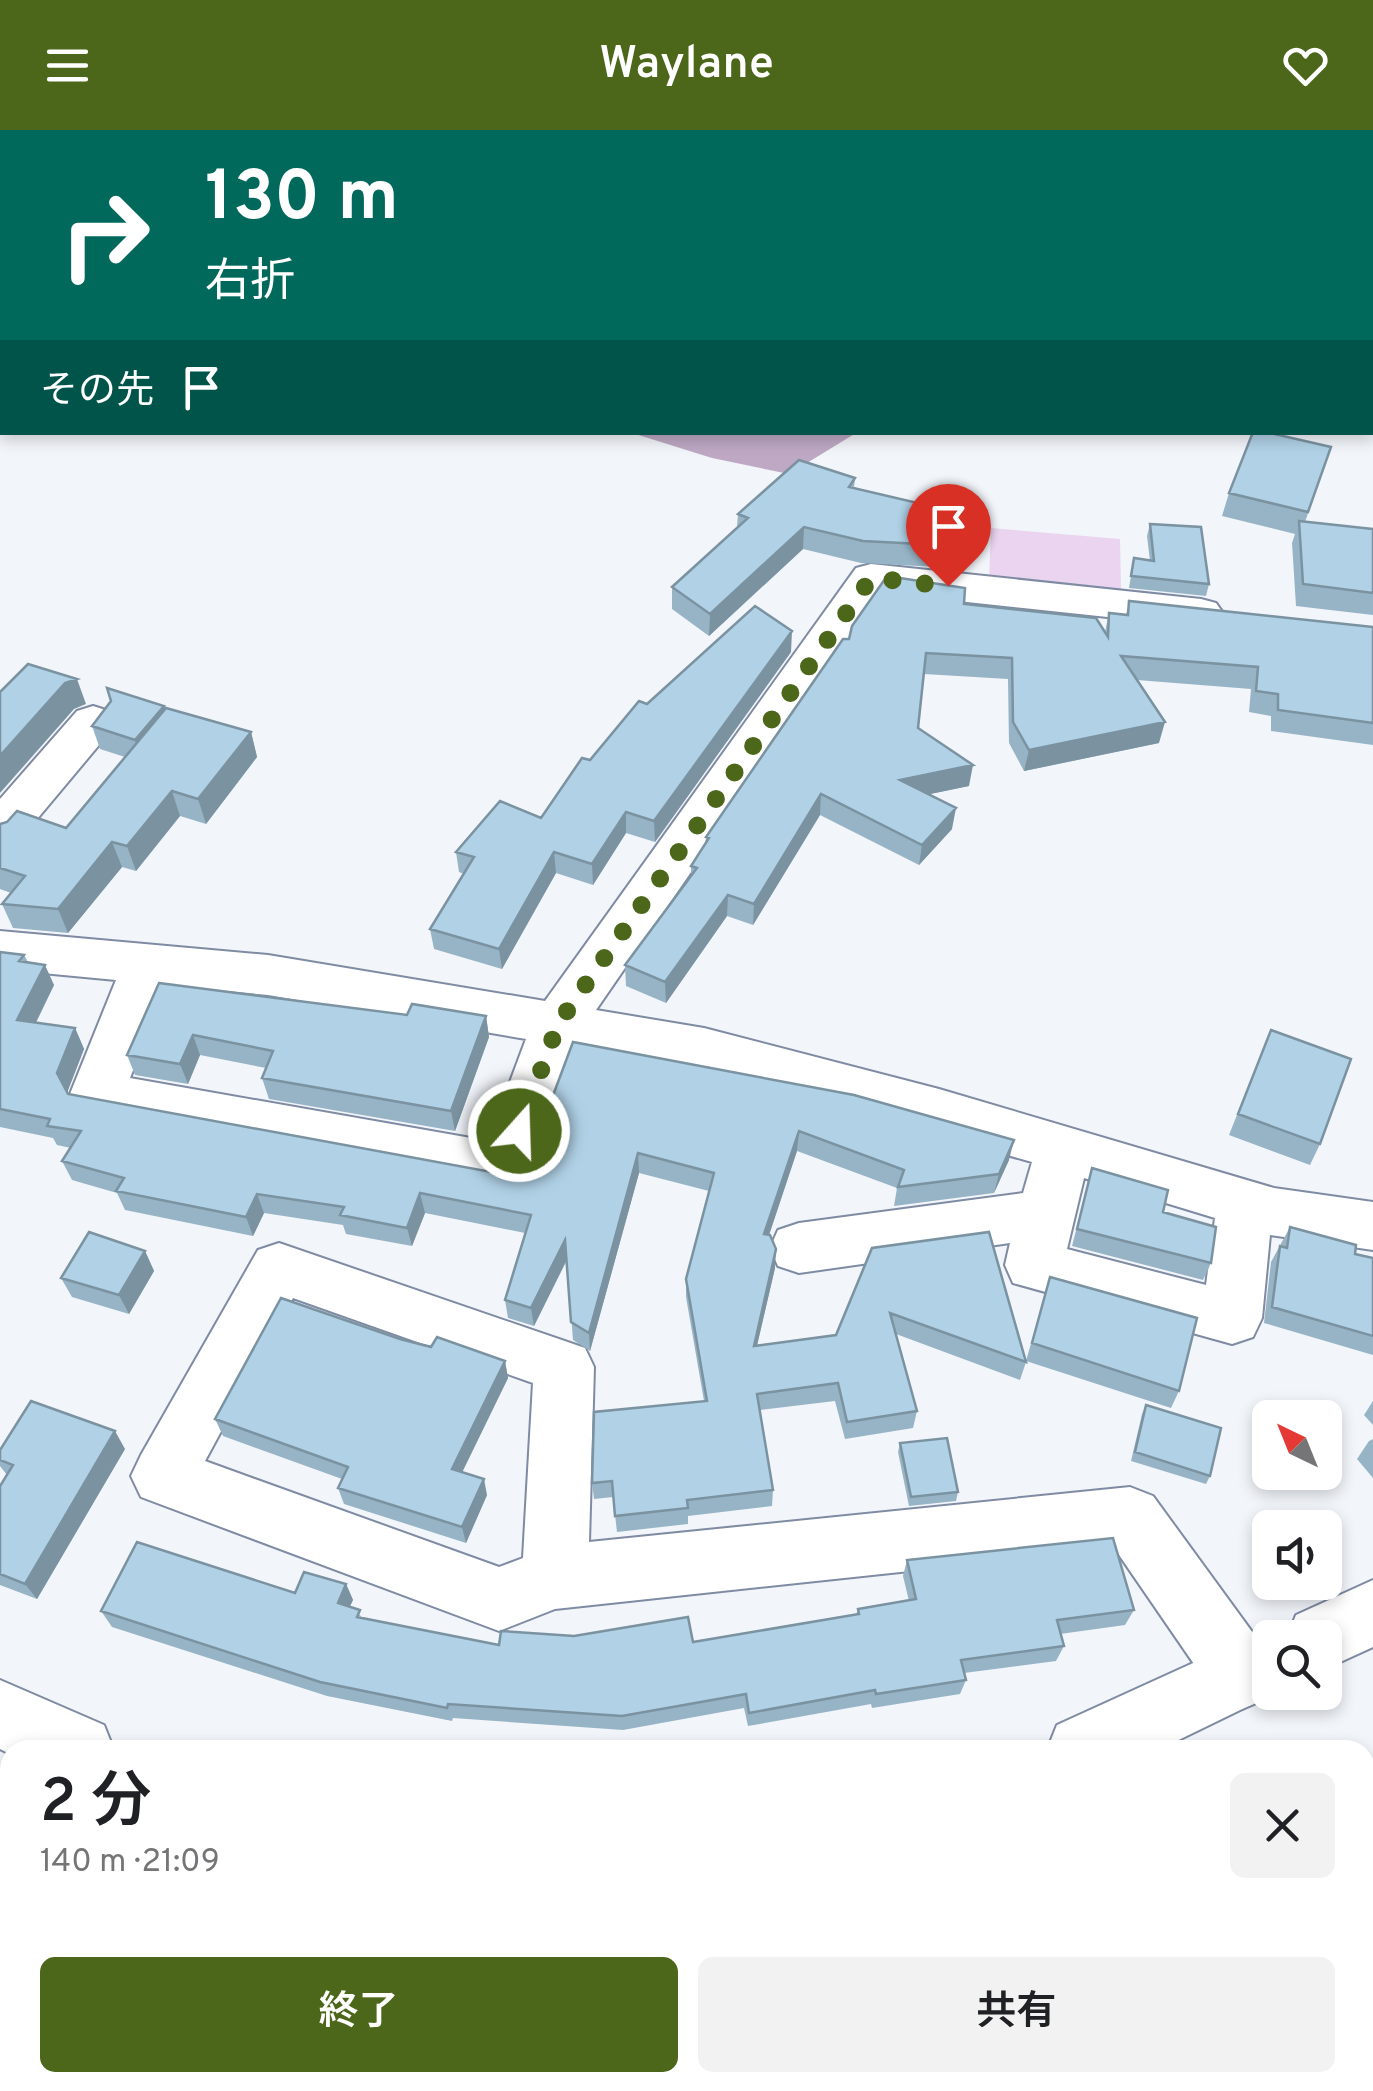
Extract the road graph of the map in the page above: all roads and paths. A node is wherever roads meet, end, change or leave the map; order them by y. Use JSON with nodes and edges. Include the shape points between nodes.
{"nodes":[{"id":1,"x":1238,"y":617,"type":"edge"},
{"id":2,"x":92,"y":722,"type":"edge"},
{"id":3,"x":0,"y":832,"type":"edge"},
{"id":4,"x":0,"y":950,"type":"edge"},
{"id":5,"x":148,"y":964,"type":"junction"},
{"id":6,"x":558,"y":1024,"type":"junction"},
{"id":7,"x":1064,"y":1148,"type":"junction"},
{"id":8,"x":1245,"y":1203,"type":"junction"},
{"id":9,"x":1047,"y":1214,"type":"junction"},
{"id":10,"x":1373,"y":1226,"type":"edge"},
{"id":11,"x":799,"y":1248,"type":"dead end"},
{"id":12,"x":555,"y":1577,"type":"junction"},
{"id":13,"x":1373,"y":1612,"type":"edge"},
{"id":14,"x":1342,"y":1627,"type":"edge"},
{"id":15,"x":1252,"y":1663,"type":"edge"},
{"id":16,"x":1252,"y":1670,"type":"edge"},
{"id":17,"x":0,"y":1714,"type":"edge"},
{"id":18,"x":57,"y":1740,"type":"edge"},
{"id":19,"x":1103,"y":1740,"type":"edge"}],
"edges":[{"from":1,"to":6,"type":"street","via":[[871,578]]},
{"from":2,"to":3,"type":"street"},
{"from":4,"to":5,"type":"street"},
{"from":5,"to":6,"type":"street","via":[[268,975]]},
{"from":5,"to":6,"type":"street","via":[[97,1094],[506,1167]]},
{"from":6,"to":7,"type":"street","via":[[704,1049]]},
{"from":7,"to":8,"type":"street"},
{"from":7,"to":9,"type":"street"},
{"from":8,"to":9,"type":"street","via":[[1232,1318],[1034,1265]]},
{"from":8,"to":10,"type":"street"},
{"from":9,"to":11,"type":"street"},
{"from":12,"to":12,"type":"street","via":[[564,1367],[279,1268],[162,1476],[499,1599]]},
{"from":12,"to":15,"type":"street","via":[[1130,1516]]},
{"from":13,"to":14,"type":"street"},
{"from":16,"to":19,"type":"street"},
{"from":17,"to":18,"type":"street"}]}
